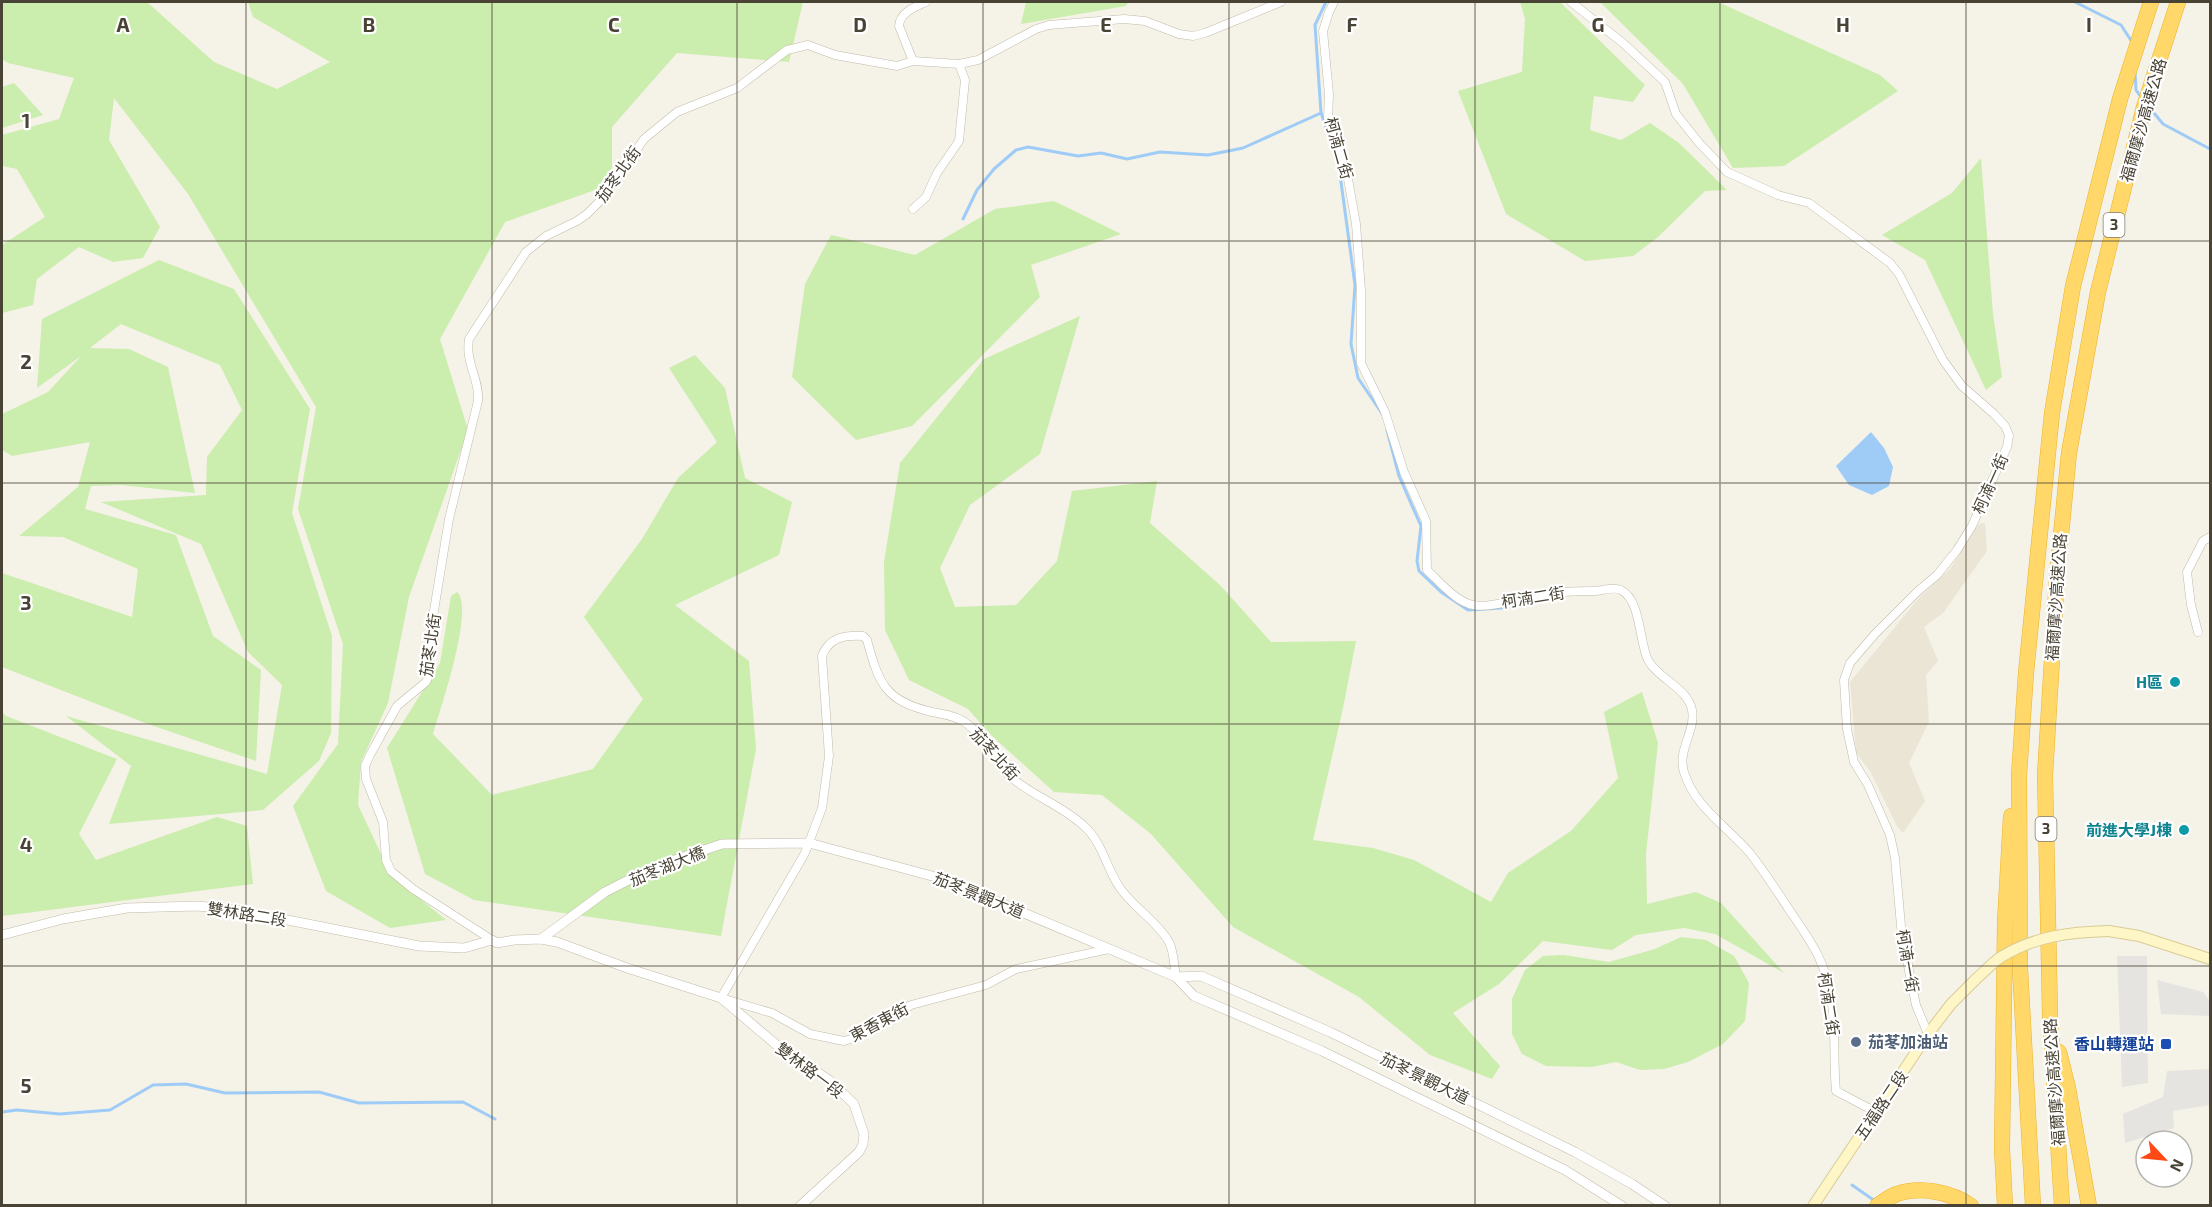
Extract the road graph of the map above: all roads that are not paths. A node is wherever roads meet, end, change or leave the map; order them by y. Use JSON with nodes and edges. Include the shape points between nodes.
{"nodes":[{"id":1,"x":926,"y":2,"type":"edge"},
{"id":2,"x":1281,"y":2,"type":"edge"},
{"id":3,"x":1334,"y":2,"type":"edge"},
{"id":4,"x":1571,"y":2,"type":"edge"},
{"id":5,"x":2151,"y":2,"type":"edge"},
{"id":6,"x":2178,"y":2,"type":"edge"},
{"id":7,"x":913,"y":61,"type":"junction"},
{"id":8,"x":959,"y":64,"type":"junction"},
{"id":9,"x":913,"y":209,"type":"dead end"},
{"id":10,"x":2211,"y":537,"type":"edge"},
{"id":11,"x":2198,"y":632,"type":"dead end"},
{"id":12,"x":2026,"y":673,"type":"junction"},
{"id":13,"x":809,"y":843,"type":"junction"},
{"id":14,"x":2,"y":935,"type":"edge"},
{"id":15,"x":541,"y":939,"type":"junction"},
{"id":16,"x":492,"y":940,"type":"junction"},
{"id":17,"x":1109,"y":949,"type":"junction"},
{"id":18,"x":2211,"y":959,"type":"edge"},
{"id":19,"x":1176,"y":977,"type":"junction"},
{"id":20,"x":721,"y":998,"type":"junction"},
{"id":21,"x":2050,"y":1015,"type":"junction"},
{"id":22,"x":1928,"y":1034,"type":"junction"},
{"id":23,"x":1876,"y":1112,"type":"junction"},
{"id":24,"x":1881,"y":1203,"type":"edge"},
{"id":25,"x":800,"y":1206,"type":"edge"},
{"id":26,"x":1622,"y":1206,"type":"edge"},
{"id":27,"x":1665,"y":1206,"type":"edge"},
{"id":28,"x":1813,"y":1206,"type":"edge"},
{"id":29,"x":1971,"y":1206,"type":"edge"},
{"id":30,"x":2005,"y":1206,"type":"edge"},
{"id":31,"x":2033,"y":1206,"type":"edge"},
{"id":32,"x":2062,"y":1206,"type":"edge"},
{"id":33,"x":2089,"y":1206,"type":"edge"}],
"edges":[{"from":1,"to":7,"type":"street","via":[[906,12],[900,21]]},
{"from":2,"to":8,"type":"street","name":"茄苳北街","via":[[1194,36],[1145,21],[1124,19],[1049,25],[978,60]]},
{"from":3,"to":23,"type":"street","name":"柯湳二街","via":[[1323,31],[1328,118],[1345,162],[1356,224],[1361,363],[1385,412],[1404,472],[1426,521],[1427,570],[1474,606],[1612,588],[1626,594],[1640,621],[1641,641],[1648,660],[1692,709],[1682,760],[1692,790],[1763,870],[1815,947],[1832,1004],[1836,1090]]},
{"from":4,"to":22,"type":"street","name":"柯湳一街","via":[[1623,42],[1665,82],[1676,114],[1727,172],[1778,195],[1809,203],[1890,263],[1943,360],[2009,435],[1972,526],[1957,550],[1875,634],[1850,663],[1844,680],[1846,729],[1854,762],[1890,835],[1910,976]]},
{"from":5,"to":12,"type":"highway","name":"福爾摩沙高速公路","number":"3","via":[[2120,99],[2073,286],[2052,412]]},
{"from":6,"to":21,"type":"highway","name":"福爾摩沙高速公路","number":"3","via":[[2144,107],[2098,292],[2069,453],[2045,775]]},
{"from":7,"to":8,"type":"street","name":"茄苳北街"},
{"from":7,"to":16,"type":"street","name":"茄苳北街","via":[[897,66],[876,63],[808,45],[787,50],[737,88],[677,112],[644,139],[587,214],[546,236],[526,252],[470,339],[469,363],[479,390],[478,401],[450,519],[430,635],[429,675],[397,706],[365,766],[366,779],[383,822],[386,860],[391,871]]},
{"from":8,"to":9,"type":"street","via":[[965,80],[959,141],[926,197]]},
{"from":10,"to":11,"type":"street","via":[[2203,541],[2187,572]]},
{"from":12,"to":30,"type":"highway","via":[[2009,829],[2005,922]]},
{"from":12,"to":31,"type":"highway","name":"福爾摩沙高速公路","number":"3","via":[[2019,775],[2020,968]]},
{"from":13,"to":15,"type":"street","name":"茄苳湖大橋","via":[[722,844],[654,867],[605,892]]},
{"from":13,"to":17,"type":"street","name":"茄苳景觀大道","via":[[943,879]]},
{"from":13,"to":19,"type":"street","name":"茄苳北街","via":[[822,808],[829,756],[822,656],[833,640],[847,635],[863,636],[881,683],[896,698],[963,721],[978,733],[1013,779],[1085,826],[1104,853],[1119,887],[1169,943]]},
{"from":13,"to":20,"type":"street","name":"茄苳北街"},
{"from":14,"to":16,"type":"street","name":"雙林路二段","via":[[126,908],[197,906],[237,910],[419,946],[464,948]]},
{"from":15,"to":16,"type":"street","via":[[498,943]]},
{"from":15,"to":20,"type":"street"},
{"from":17,"to":19,"type":"street","name":"茄苳景觀大道"},
{"from":17,"to":20,"type":"street","name":"東香東街","via":[[1016,969],[986,984],[911,1005],[844,1041],[810,1034],[772,1013]]},
{"from":18,"to":22,"type":"main road","name":"五福路二段","bridge":true,"via":[[2139,936],[2109,931],[2071,932],[2038,940],[2000,957],[1951,1004]]},
{"from":19,"to":26,"type":"street","name":"茄苳景觀大道","via":[[1194,996],[1343,1061],[1565,1170]]},
{"from":19,"to":27,"type":"street","name":"茄苳景觀大道","via":[[1201,976],[1330,1032],[1575,1152]]},
{"from":20,"to":25,"type":"street","name":"雙林路一段","via":[[779,1047],[829,1080],[854,1104],[864,1134],[859,1152]]},
{"from":21,"to":32,"type":"highway","name":"福爾摩沙高速公路","number":"3"},
{"from":21,"to":33,"type":"highway","via":[[2068,1088]]},
{"from":22,"to":23,"type":"main road","name":"五福路二段"},
{"from":23,"to":28,"type":"main road","name":"五福路二段"},
{"from":24,"to":29,"type":"highway","via":[[1896,1194],[1931,1191]]}]}
